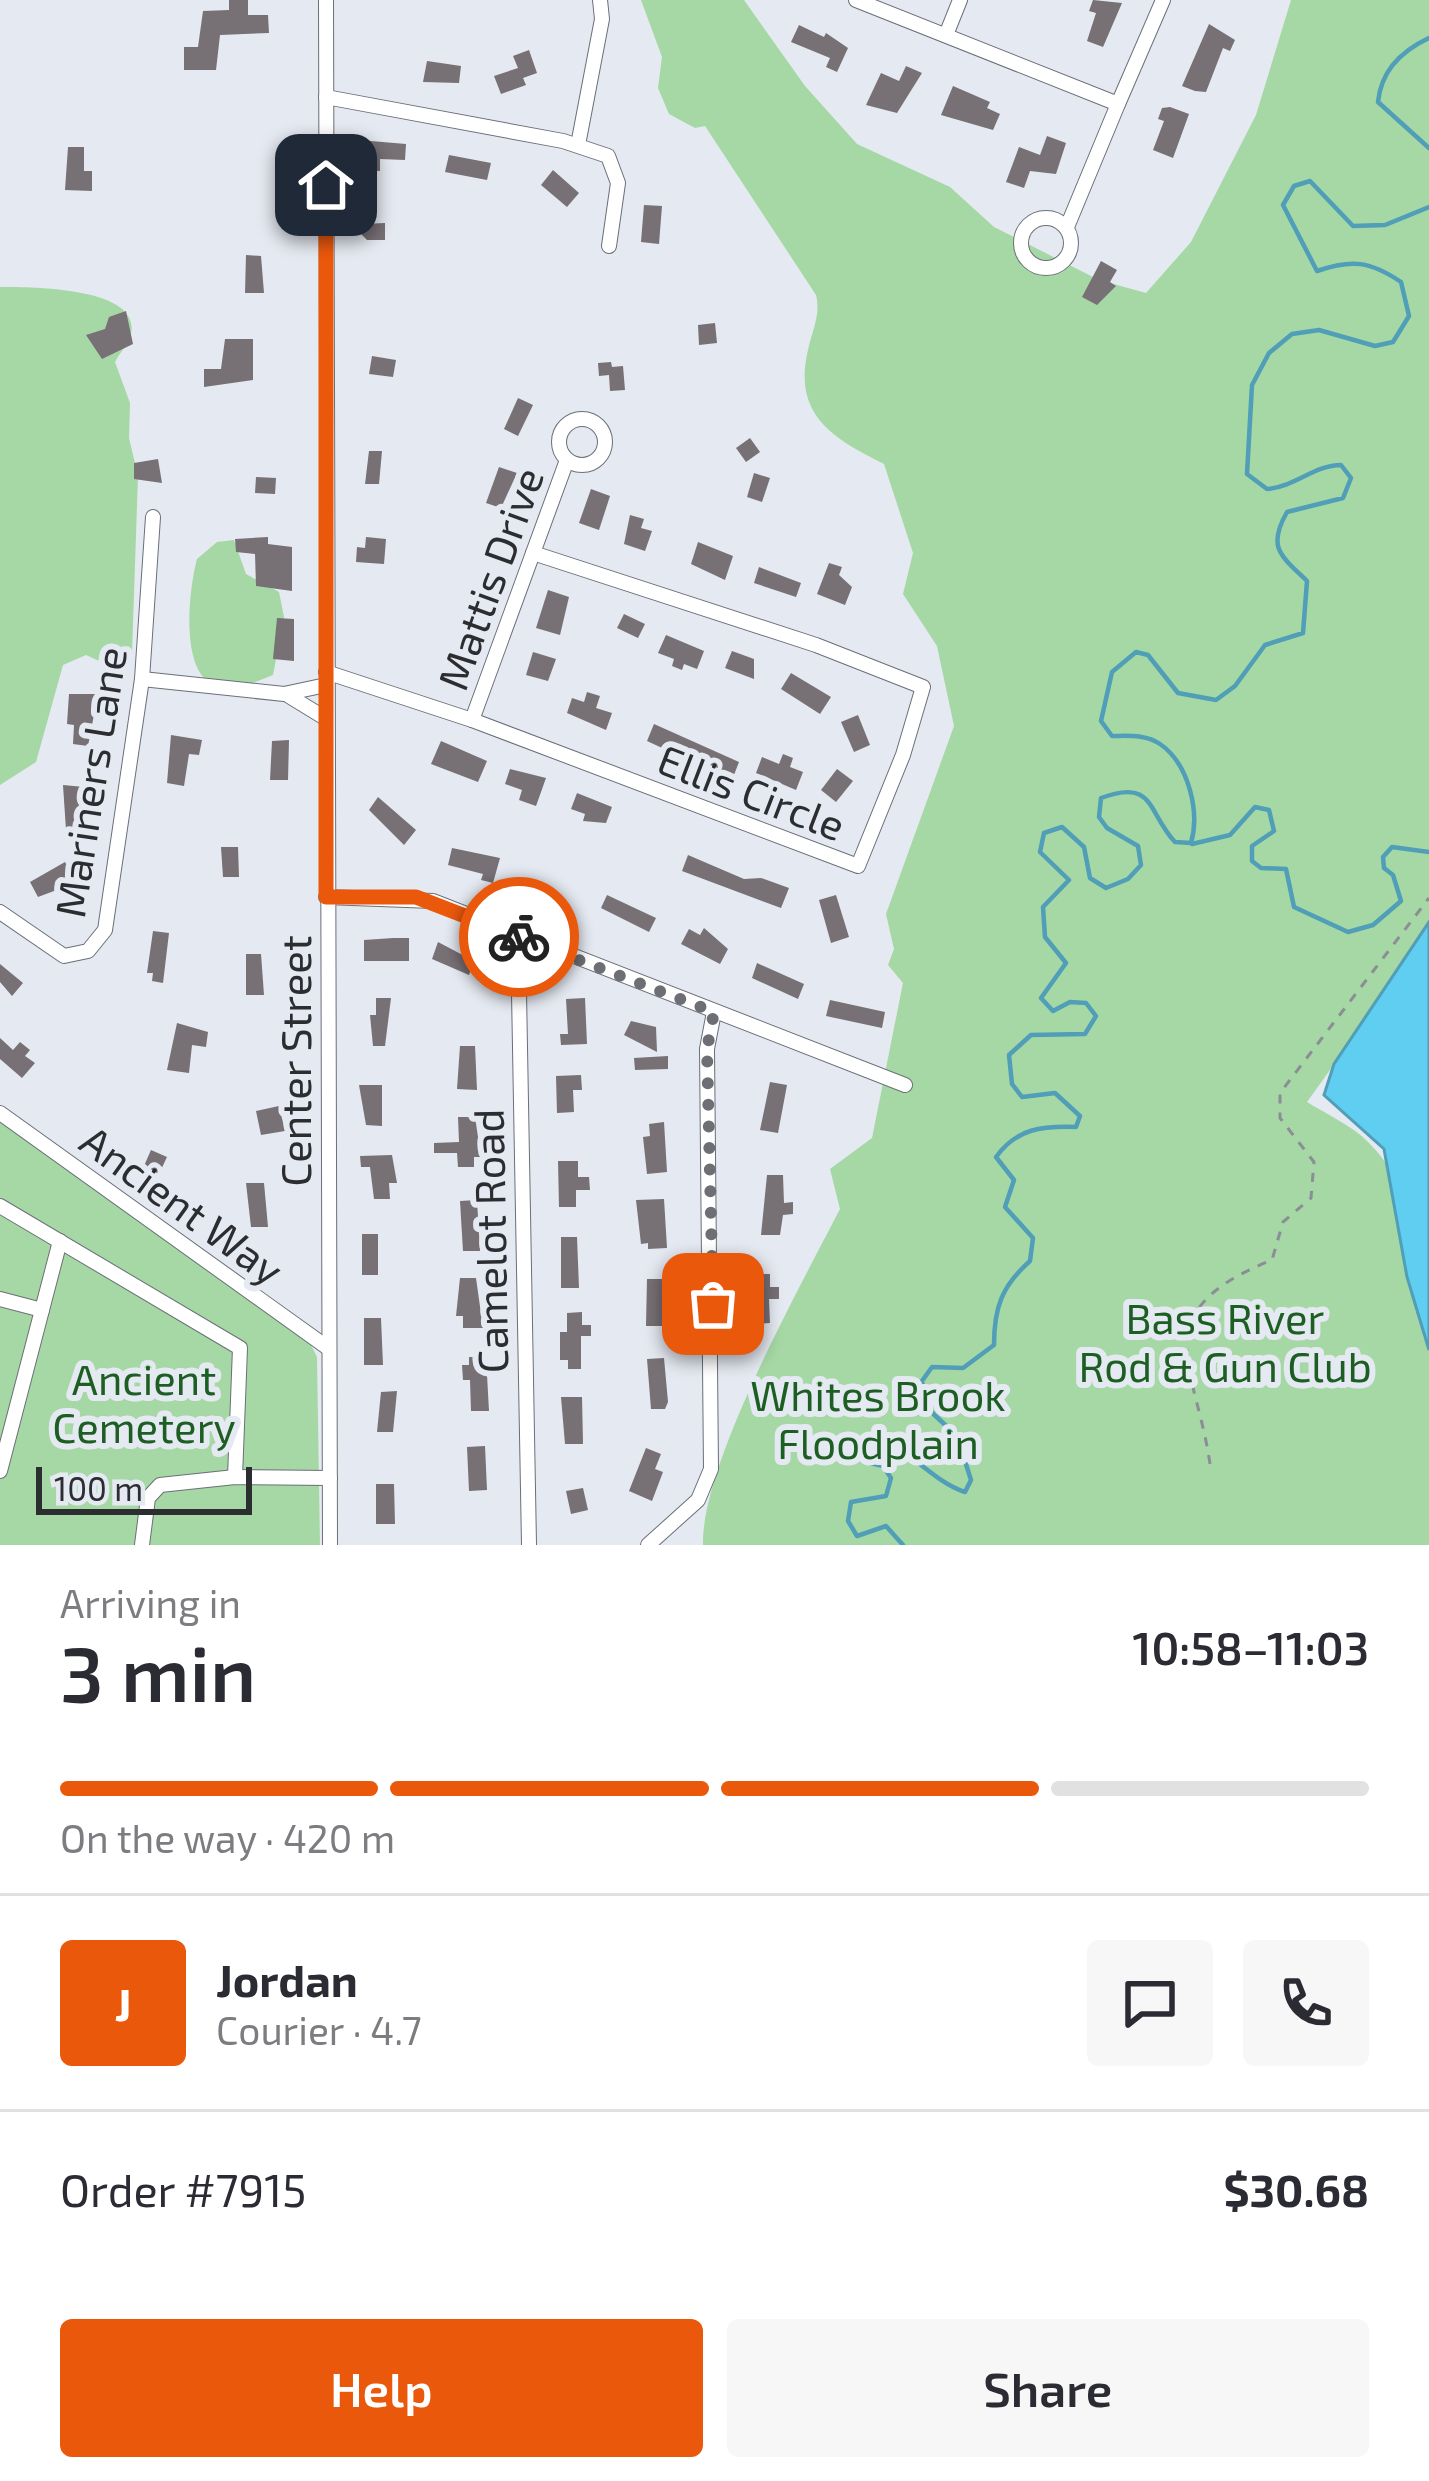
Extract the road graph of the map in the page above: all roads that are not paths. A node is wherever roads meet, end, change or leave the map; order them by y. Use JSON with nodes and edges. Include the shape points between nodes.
{"nodes":[{"id":1,"x":326,"y":0,"type":"edge"},
{"id":2,"x":600,"y":0,"type":"edge"},
{"id":3,"x":856,"y":0,"type":"edge"},
{"id":4,"x":960,"y":0,"type":"edge"},
{"id":5,"x":1163,"y":0,"type":"edge"},
{"id":6,"x":946,"y":35,"type":"junction"},
{"id":7,"x":326,"y":98,"type":"junction"},
{"id":8,"x":1118,"y":104,"type":"junction"},
{"id":9,"x":578,"y":145,"type":"junction"},
{"id":10,"x":1067,"y":226,"type":"dead end"},
{"id":11,"x":609,"y":246,"type":"dead end"},
{"id":12,"x":567,"y":460,"type":"dead end"},
{"id":13,"x":153,"y":517,"type":"dead end"},
{"id":14,"x":533,"y":553,"type":"junction"},
{"id":15,"x":326,"y":678,"type":"junction"},
{"id":16,"x":142,"y":679,"type":"junction"},
{"id":17,"x":284,"y":694,"type":"junction"},
{"id":18,"x":325,"y":718,"type":"junction"},
{"id":19,"x":472,"y":720,"type":"junction"},
{"id":20,"x":326,"y":897,"type":"junction"},
{"id":21,"x":0,"y":912,"type":"edge"},
{"id":22,"x":518,"y":937,"type":"junction"},
{"id":23,"x":714,"y":1012,"type":"junction"},
{"id":24,"x":904,"y":1085,"type":"dead end"},
{"id":25,"x":0,"y":1113,"type":"edge"},
{"id":26,"x":1,"y":1212,"type":"edge"},
{"id":27,"x":60,"y":1241,"type":"junction"},
{"id":28,"x":0,"y":1299,"type":"edge"},
{"id":29,"x":42,"y":1310,"type":"junction"},
{"id":30,"x":328,"y":1348,"type":"junction"},
{"id":31,"x":0,"y":1472,"type":"edge"},
{"id":32,"x":235,"y":1477,"type":"junction"},
{"id":33,"x":330,"y":1478,"type":"junction"},
{"id":34,"x":142,"y":1545,"type":"edge"},
{"id":35,"x":330,"y":1545,"type":"edge"},
{"id":36,"x":529,"y":1545,"type":"edge"},
{"id":37,"x":648,"y":1545,"type":"edge"}],
"edges":[{"from":1,"to":7,"type":"street","name":"Center Street"},
{"from":2,"to":9,"type":"street"},
{"from":3,"to":6,"type":"street"},
{"from":4,"to":6,"type":"street"},
{"from":5,"to":8,"type":"street"},
{"from":6,"to":8,"type":"street"},
{"from":7,"to":9,"type":"street"},
{"from":7,"to":15,"type":"street","name":"Center Street"},
{"from":8,"to":10,"type":"street"},
{"from":9,"to":11,"type":"street","via":[[608,156],[618,173]]},
{"from":12,"to":14,"type":"street","name":"Mattis Drive"},
{"from":13,"to":16,"type":"street","name":"Mariners Lane"},
{"from":14,"to":19,"type":"street","name":"Mattis Drive"},
{"from":14,"to":19,"type":"street","name":"Ellis Circle","via":[[918,684],[924,693],[903,755],[858,866]]},
{"from":15,"to":17,"type":"street"},
{"from":15,"to":18,"type":"street","name":"Center Street"},
{"from":15,"to":19,"type":"street","name":"Ellis Circle"},
{"from":16,"to":17,"type":"street"},
{"from":16,"to":21,"type":"street","name":"Mariners Lane","via":[[105,930],[88,951],[64,956]]},
{"from":17,"to":18,"type":"street"},
{"from":18,"to":20,"type":"street","name":"Center Street"},
{"from":20,"to":22,"type":"street","via":[[416,897]]},
{"from":20,"to":30,"type":"street","name":"Center Street"},
{"from":22,"to":23,"type":"street"},
{"from":22,"to":36,"type":"street","name":"Camelot Road"},
{"from":23,"to":24,"type":"street"},
{"from":23,"to":37,"type":"street","via":[[707,1049],[711,1469],[698,1500]]},
{"from":25,"to":30,"type":"street","name":"Ancient Way"},
{"from":26,"to":27,"type":"street"},
{"from":27,"to":29,"type":"street"},
{"from":27,"to":32,"type":"street","via":[[240,1348]]},
{"from":28,"to":29,"type":"street"},
{"from":29,"to":31,"type":"street"},
{"from":30,"to":33,"type":"street","name":"Center Street"},
{"from":32,"to":33,"type":"street"},
{"from":32,"to":34,"type":"street","via":[[156,1488]]},
{"from":33,"to":35,"type":"street","name":"Center Street"}]}
